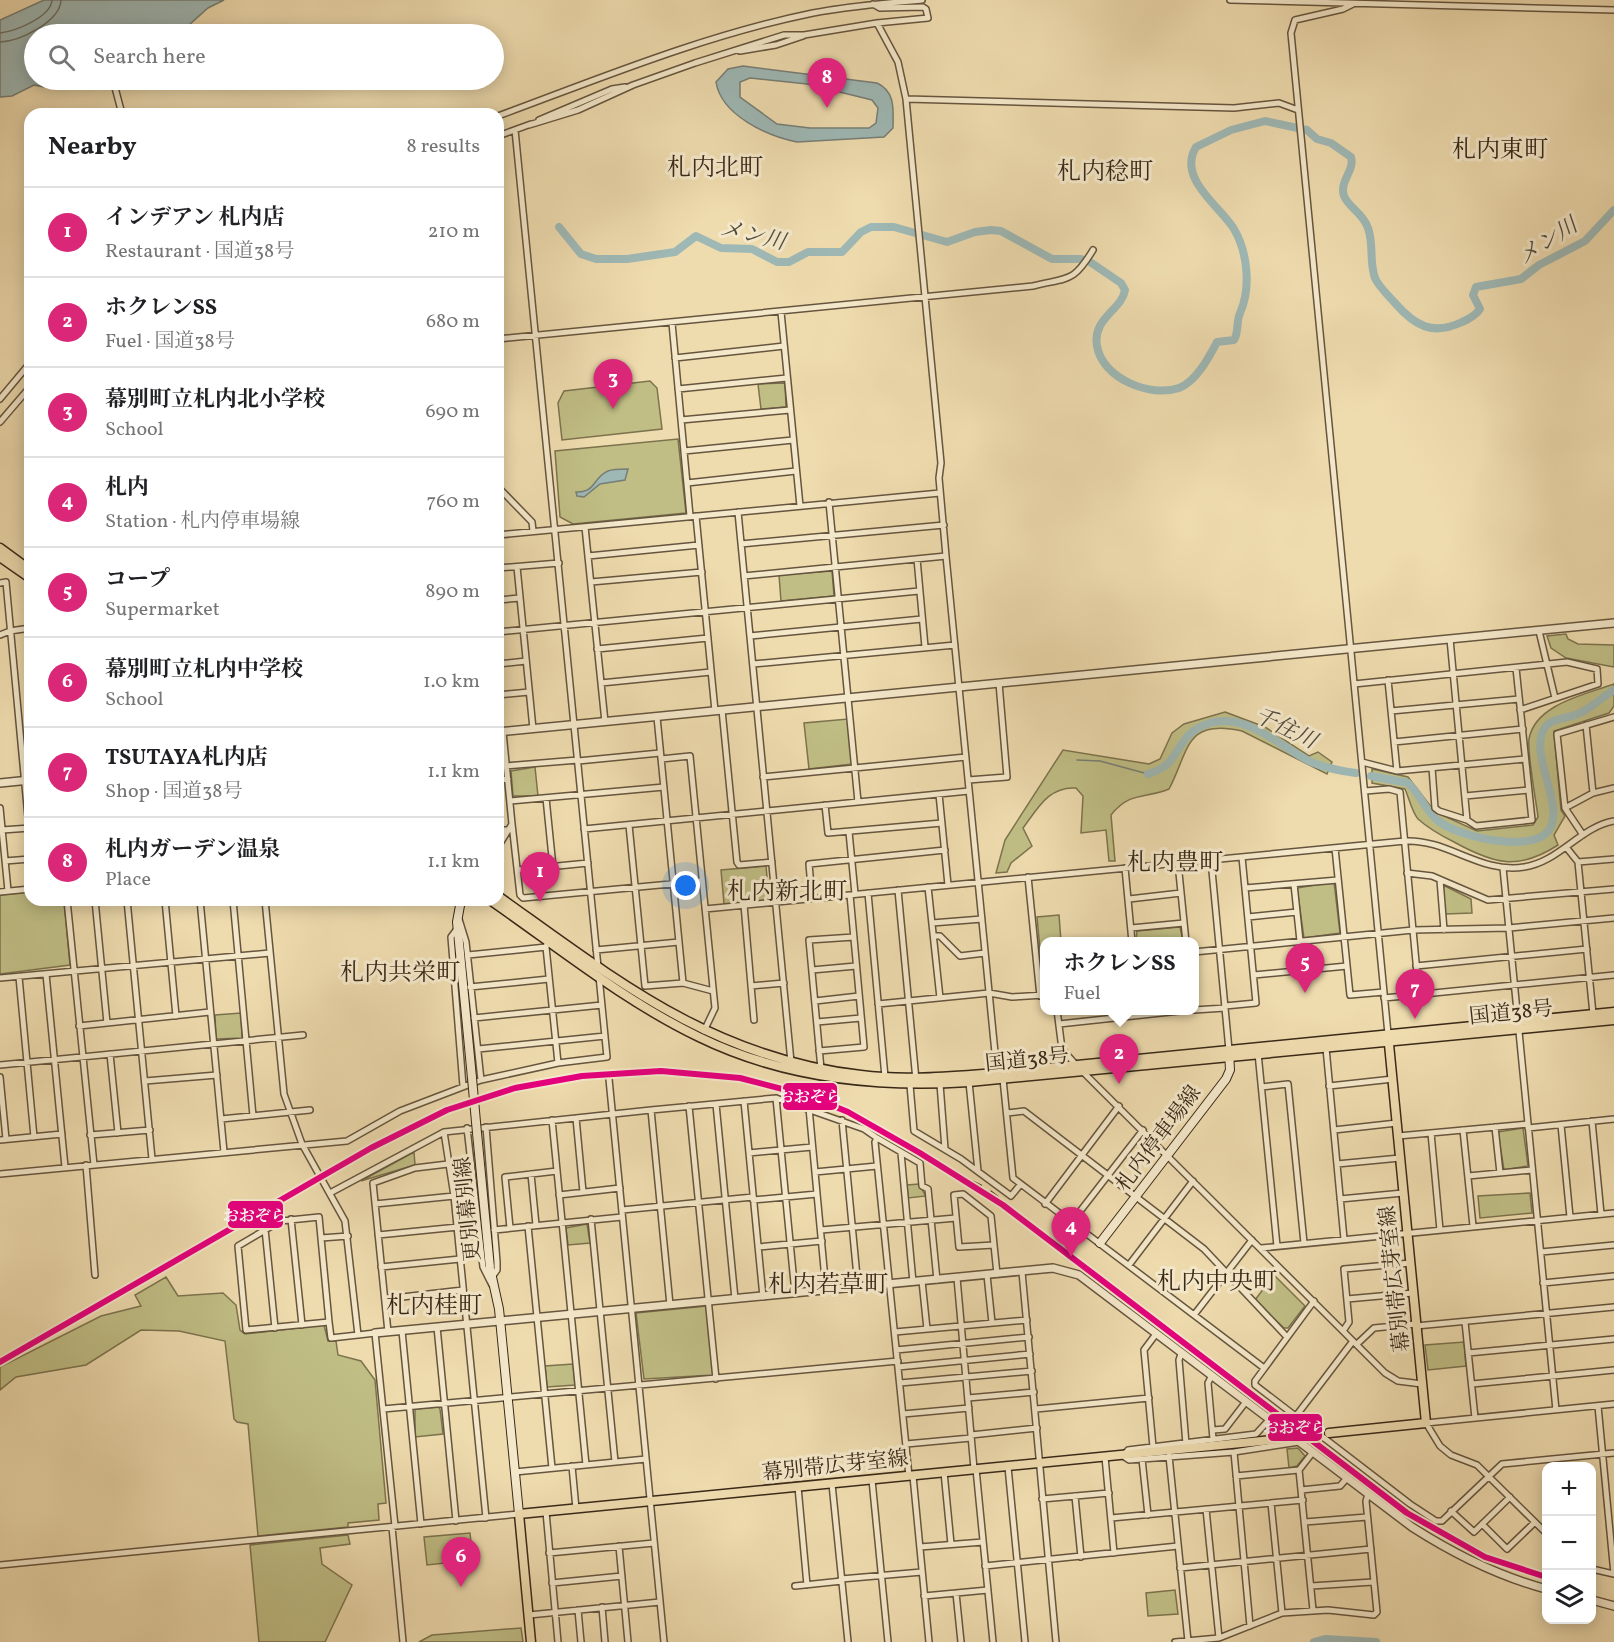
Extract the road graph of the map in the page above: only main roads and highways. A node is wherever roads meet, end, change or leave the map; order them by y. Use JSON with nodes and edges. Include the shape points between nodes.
{"nodes":[{"id":1,"x":0,"y":548,"type":"edge"},
{"id":2,"x":0,"y":556,"type":"edge"},
{"id":3,"x":24,"y":566,"type":"edge"},
{"id":4,"x":24,"y":574,"type":"edge"},
{"id":5,"x":504,"y":902,"type":"edge"},
{"id":6,"x":459,"y":906,"type":"edge"},
{"id":7,"x":499,"y":906,"type":"edge"},
{"id":8,"x":549,"y":941,"type":"junction"},
{"id":9,"x":1614,"y":1012,"type":"edge"},
{"id":10,"x":1614,"y":1020,"type":"edge"},
{"id":11,"x":1518,"y":1026,"type":"junction"},
{"id":12,"x":702,"y":1034,"type":"junction"},
{"id":13,"x":1388,"y":1038,"type":"junction"},
{"id":14,"x":1258,"y":1051,"type":"junction"},
{"id":15,"x":1229,"y":1054,"type":"junction"},
{"id":16,"x":790,"y":1066,"type":"junction"},
{"id":17,"x":1000,"y":1076,"type":"junction"},
{"id":18,"x":914,"y":1083,"type":"junction"},
{"id":19,"x":1100,"y":1243,"type":"road end"},
{"id":20,"x":1329,"y":1433,"type":"tunnel mouth"},
{"id":21,"x":1283,"y":1439,"type":"tunnel mouth"},
{"id":22,"x":519,"y":1514,"type":"junction"},
{"id":23,"x":531,"y":1642,"type":"edge"}],
"edges":[{"from":1,"to":3,"type":"main road"},
{"from":2,"to":4,"type":"main road"},
{"from":5,"to":8,"type":"main road","name":"国道38号"},
{"from":6,"to":22,"type":"main road","name":"更別幕別線","bridge":true,"via":[[457,929]]},
{"from":7,"to":8,"type":"main road","name":"国道38号"},
{"from":8,"to":12,"type":"main road","name":"国道38号","via":[[598,966]]},
{"from":8,"to":12,"type":"main road","name":"国道38号","via":[[659,1016]]},
{"from":9,"to":11,"type":"main road","name":"国道38号"},
{"from":10,"to":11,"type":"main road","name":"国道38号"},
{"from":11,"to":13,"type":"main road","name":"国道38号"},
{"from":12,"to":16,"type":"main road","name":"国道38号"},
{"from":13,"to":14,"type":"main road","name":"国道38号"},
{"from":13,"to":14,"type":"main road","name":"国道38号","via":[[1326,1048]]},
{"from":13,"to":20,"type":"main road","name":"幕別帯広芽室線","via":[[1426,1422]]},
{"from":14,"to":15,"type":"main road","name":"国道38号"},
{"from":15,"to":17,"type":"main road","name":"国道38号"},
{"from":15,"to":19,"type":"main road","name":"札内停車場線","via":[[1226,1079]]},
{"from":16,"to":18,"type":"main road","name":"国道38号"},
{"from":16,"to":18,"type":"main road","name":"国道38号","via":[[861,1082]]},
{"from":17,"to":18,"type":"main road","name":"国道38号"},
{"from":17,"to":18,"type":"main road","name":"国道38号","via":[[969,1082]]},
{"from":21,"to":22,"type":"main road","name":"幕別帯広芽室線"},
{"from":22,"to":23,"type":"main road"}]}
